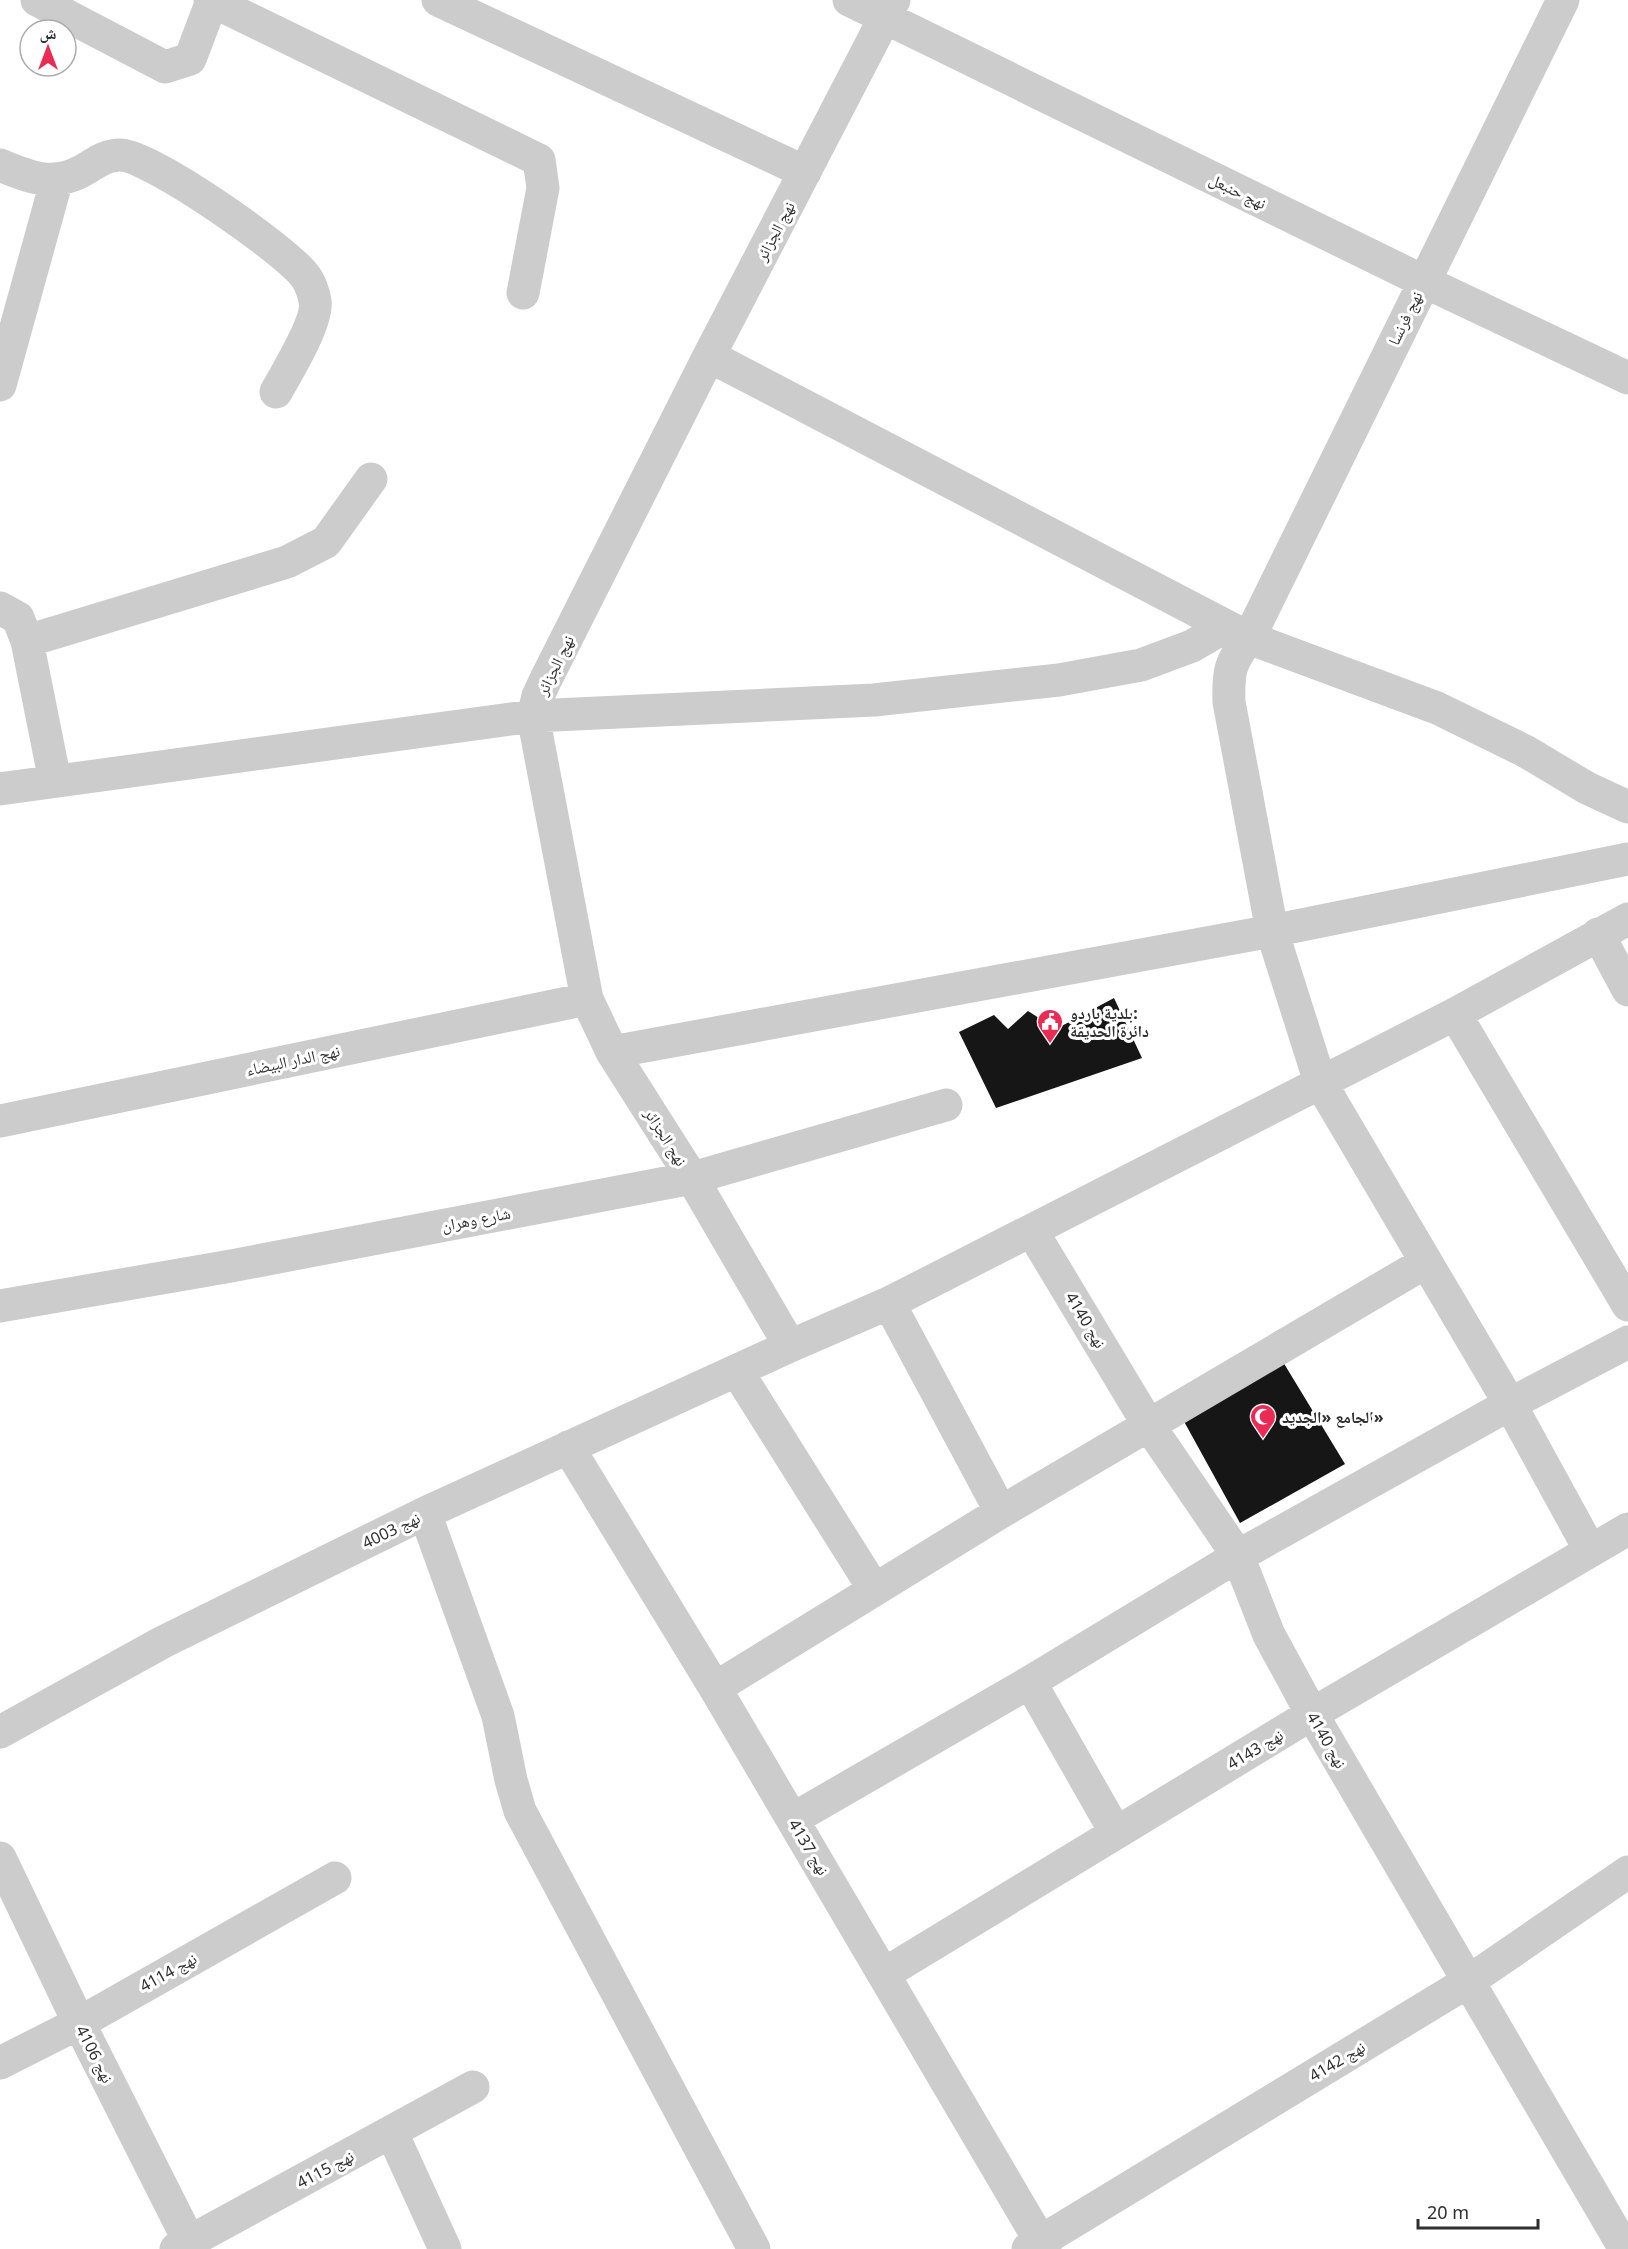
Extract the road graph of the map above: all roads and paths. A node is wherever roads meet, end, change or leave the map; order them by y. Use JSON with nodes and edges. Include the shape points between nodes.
{"nodes":[{"id":1,"x":37,"y":0,"type":"edge"},
{"id":2,"x":438,"y":0,"type":"edge"},
{"id":3,"x":849,"y":0,"type":"edge"},
{"id":4,"x":1563,"y":0,"type":"edge"},
{"id":5,"x":211,"y":1,"type":"edge"},
{"id":6,"x":890,"y":9,"type":"edge"},
{"id":7,"x":0,"y":165,"type":"edge"},
{"id":8,"x":805,"y":172,"type":"junction"},
{"id":9,"x":57,"y":179,"type":"junction"},
{"id":10,"x":1423,"y":281,"type":"junction"},
{"id":11,"x":523,"y":293,"type":"dead end"},
{"id":12,"x":709,"y":356,"type":"junction"},
{"id":13,"x":1628,"y":378,"type":"edge"},
{"id":14,"x":0,"y":385,"type":"edge"},
{"id":15,"x":276,"y":392,"type":"dead end"},
{"id":16,"x":371,"y":478,"type":"dead end"},
{"id":17,"x":0,"y":608,"type":"edge"},
{"id":18,"x":1237,"y":632,"type":"junction"},
{"id":19,"x":27,"y":641,"type":"junction"},
{"id":20,"x":533,"y":716,"type":"junction"},
{"id":21,"x":54,"y":781,"type":"junction"},
{"id":22,"x":0,"y":789,"type":"edge"},
{"id":23,"x":1628,"y":807,"type":"edge"},
{"id":24,"x":1628,"y":859,"type":"edge"},
{"id":25,"x":1628,"y":919,"type":"edge"},
{"id":26,"x":1272,"y":932,"type":"junction"},
{"id":27,"x":1598,"y":934,"type":"junction"},
{"id":28,"x":1628,"y":990,"type":"edge"},
{"id":29,"x":587,"y":999,"type":"junction"},
{"id":30,"x":1455,"y":1014,"type":"junction"},
{"id":31,"x":612,"y":1052,"type":"junction"},
{"id":32,"x":1320,"y":1082,"type":"junction"},
{"id":33,"x":946,"y":1105,"type":"dead end"},
{"id":34,"x":0,"y":1121,"type":"edge"},
{"id":35,"x":692,"y":1178,"type":"junction"},
{"id":36,"x":1032,"y":1231,"type":"junction"},
{"id":37,"x":1426,"y":1262,"type":"junction"},
{"id":38,"x":889,"y":1303,"type":"junction"},
{"id":39,"x":1628,"y":1305,"type":"edge"},
{"id":40,"x":0,"y":1306,"type":"edge"},
{"id":41,"x":1628,"y":1342,"type":"edge"},
{"id":42,"x":790,"y":1346,"type":"junction"},
{"id":43,"x":736,"y":1371,"type":"junction"},
{"id":44,"x":1510,"y":1404,"type":"junction"},
{"id":45,"x":1148,"y":1424,"type":"junction"},
{"id":46,"x":568,"y":1448,"type":"junction"},
{"id":47,"x":1001,"y":1512,"type":"junction"},
{"id":48,"x":425,"y":1513,"type":"junction"},
{"id":49,"x":1628,"y":1529,"type":"edge"},
{"id":50,"x":1590,"y":1550,"type":"junction"},
{"id":51,"x":1238,"y":1556,"type":"junction"},
{"id":52,"x":874,"y":1589,"type":"junction"},
{"id":53,"x":1030,"y":1682,"type":"junction"},
{"id":54,"x":715,"y":1688,"type":"junction"},
{"id":55,"x":1312,"y":1714,"type":"junction"},
{"id":56,"x":0,"y":1732,"type":"edge"},
{"id":57,"x":793,"y":1819,"type":"junction"},
{"id":58,"x":1116,"y":1833,"type":"junction"},
{"id":59,"x":0,"y":1858,"type":"edge"},
{"id":60,"x":1628,"y":1872,"type":"edge"},
{"id":61,"x":335,"y":1878,"type":"dead end"},
{"id":62,"x":884,"y":1974,"type":"junction"},
{"id":63,"x":1469,"y":1981,"type":"junction"},
{"id":64,"x":79,"y":2023,"type":"junction"},
{"id":65,"x":0,"y":2063,"type":"edge"},
{"id":66,"x":473,"y":2087,"type":"dead end"},
{"id":67,"x":392,"y":2133,"type":"junction"},
{"id":68,"x":1038,"y":2246,"type":"edge"},
{"id":69,"x":186,"y":2247,"type":"edge"},
{"id":70,"x":1623,"y":2248,"type":"edge"},
{"id":71,"x":445,"y":2249,"type":"edge"},
{"id":72,"x":754,"y":2249,"type":"edge"}],
"edges":[{"from":1,"to":5,"type":"street","via":[[165,67],[190,60]]},
{"from":2,"to":8,"type":"street"},
{"from":3,"to":6,"type":"street","name":"نهج حنبعل"},
{"from":4,"to":10,"type":"street","name":"نهج فرنسا"},
{"from":5,"to":11,"type":"street","via":[[539,160],[543,188]]},
{"from":6,"to":8,"type":"street","name":"نهج الجزائر"},
{"from":6,"to":10,"type":"street","name":"نهج حنبعل"},
{"from":7,"to":9,"type":"street","via":[[32,178]]},
{"from":8,"to":12,"type":"street","name":"نهج الجزائر"},
{"from":9,"to":14,"type":"street"},
{"from":9,"to":15,"type":"street","via":[[81,172],[99,159],[120,155],[141,160],[165,172],[293,263],[307,278],[316,304],[309,330]]},
{"from":10,"to":13,"type":"street","name":"نهج حنبعل"},
{"from":10,"to":18,"type":"street","name":"نهج فرنسا"},
{"from":12,"to":18,"type":"street"},
{"from":12,"to":20,"type":"street","name":"نهج الجزائر","via":[[546,679]]},
{"from":16,"to":19,"type":"street","via":[[326,542],[287,562]]},
{"from":17,"to":19,"type":"street","via":[[18,618]]},
{"from":18,"to":20,"type":"street","via":[[1141,665],[1059,680],[874,700]]},
{"from":18,"to":23,"type":"street","via":[[1437,708]]},
{"from":18,"to":26,"type":"street","name":"نهج فرنسا","via":[[1228,674],[1229,702]]},
{"from":19,"to":21,"type":"street"},
{"from":20,"to":21,"type":"street"},
{"from":20,"to":29,"type":"street","name":"نهج الجزائر"},
{"from":21,"to":22,"type":"street"},
{"from":24,"to":26,"type":"street"},
{"from":25,"to":27,"type":"street","name":"نهج 4003"},
{"from":26,"to":31,"type":"street"},
{"from":26,"to":32,"type":"street","name":"نهج فرنسا"},
{"from":27,"to":28,"type":"street"},
{"from":27,"to":30,"type":"street","name":"نهج 4003"},
{"from":29,"to":31,"type":"street","name":"نهج الجزائر"},
{"from":29,"to":34,"type":"street","name":"نهج الدار البيضاء"},
{"from":30,"to":32,"type":"street","name":"نهج 4003"},
{"from":30,"to":39,"type":"street"},
{"from":31,"to":35,"type":"street","name":"نهج الجزائر"},
{"from":32,"to":36,"type":"street","name":"نهج 4003"},
{"from":32,"to":37,"type":"street","name":"نهج فرنسا"},
{"from":33,"to":35,"type":"street","name":"شارع وهران"},
{"from":35,"to":40,"type":"street","name":"شارع وهران"},
{"from":35,"to":42,"type":"street","name":"نهج الجزائر"},
{"from":36,"to":38,"type":"street","name":"نهج 4003"},
{"from":36,"to":45,"type":"street","name":"نهج 4140"},
{"from":37,"to":44,"type":"street","name":"نهج فرنسا"},
{"from":37,"to":45,"type":"street"},
{"from":38,"to":42,"type":"street","name":"نهج 4003"},
{"from":38,"to":47,"type":"street"},
{"from":41,"to":44,"type":"street"},
{"from":42,"to":43,"type":"street","name":"نهج 4003"},
{"from":43,"to":46,"type":"street","name":"نهج 4003"},
{"from":43,"to":52,"type":"street"},
{"from":44,"to":50,"type":"street","name":"نهج فرنسا"},
{"from":44,"to":51,"type":"street"},
{"from":45,"to":47,"type":"street"},
{"from":45,"to":51,"type":"street","name":"نهج 4140"},
{"from":46,"to":48,"type":"street","name":"نهج 4003"},
{"from":46,"to":54,"type":"street","name":"نهج 4137"},
{"from":47,"to":52,"type":"street"},
{"from":48,"to":56,"type":"street","name":"نهج 4003","via":[[164,1642]]},
{"from":48,"to":72,"type":"street","via":[[498,1716],[520,1811]]},
{"from":49,"to":50,"type":"street","name":"نهج 4143"},
{"from":50,"to":55,"type":"street","name":"نهج 4143"},
{"from":51,"to":53,"type":"street"},
{"from":51,"to":55,"type":"street","name":"نهج 4140","via":[[1269,1635]]},
{"from":52,"to":54,"type":"street"},
{"from":53,"to":57,"type":"street"},
{"from":53,"to":58,"type":"street"},
{"from":54,"to":57,"type":"street","name":"نهج 4137"},
{"from":55,"to":58,"type":"street","name":"نهج 4143"},
{"from":55,"to":63,"type":"street","name":"نهج 4140"},
{"from":57,"to":62,"type":"street","name":"نهج 4137"},
{"from":58,"to":62,"type":"street","name":"نهج 4143"},
{"from":59,"to":64,"type":"street","name":"نهج 4106"},
{"from":60,"to":63,"type":"street","name":"نهج 4142"},
{"from":61,"to":64,"type":"street","name":"نهج 4114"},
{"from":62,"to":68,"type":"street","name":"نهج 4137"},
{"from":63,"to":68,"type":"street","name":"نهج 4142"},
{"from":63,"to":70,"type":"street","name":"نهج 4140"},
{"from":64,"to":65,"type":"street","name":"نهج 4114"},
{"from":64,"to":69,"type":"street","name":"نهج 4106"},
{"from":66,"to":67,"type":"street","name":"نهج 4115"},
{"from":67,"to":69,"type":"street","name":"نهج 4115"},
{"from":67,"to":71,"type":"street"}]}
